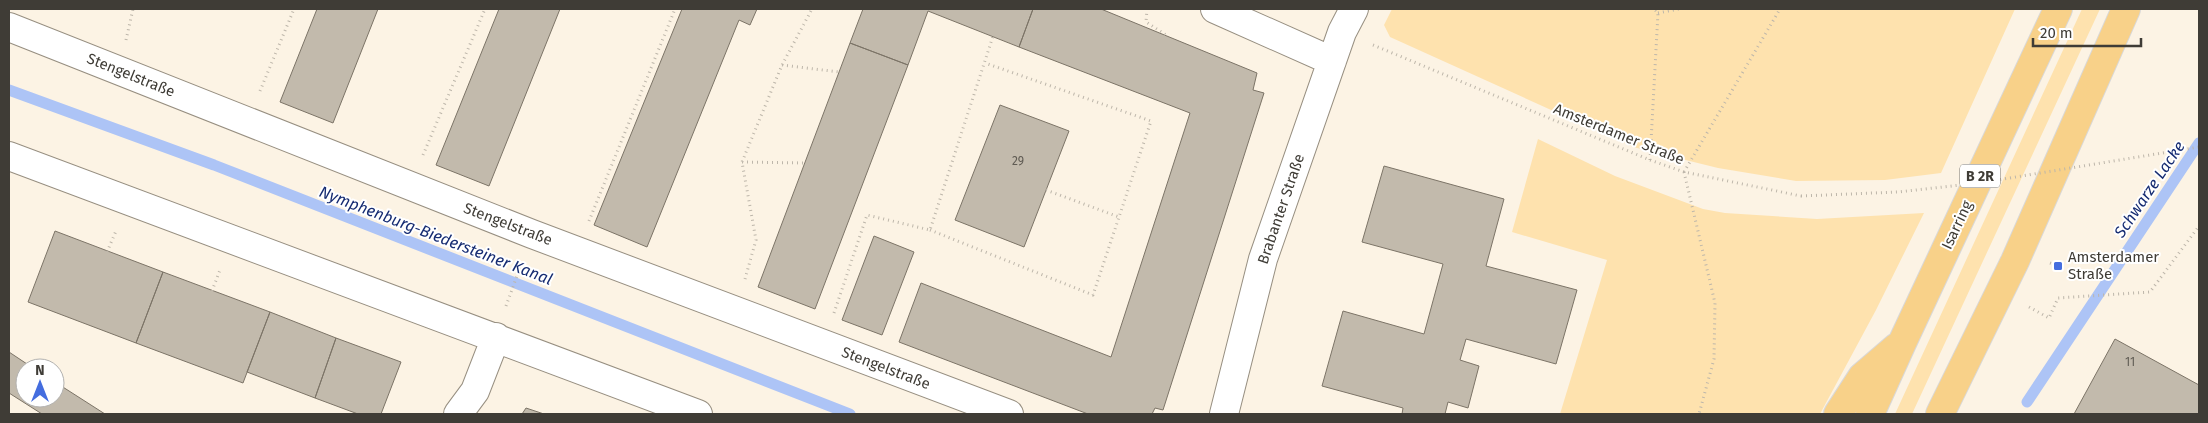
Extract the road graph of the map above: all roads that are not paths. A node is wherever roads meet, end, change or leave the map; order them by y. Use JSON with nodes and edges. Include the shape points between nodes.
{"nodes":[{"id":1,"x":1215,"y":9,"type":"edge"},
{"id":2,"x":2058,"y":9,"type":"edge"},
{"id":3,"x":2126,"y":9,"type":"edge"},
{"id":4,"x":1348,"y":21,"type":"edge"},
{"id":5,"x":9,"y":27,"type":"edge"},
{"id":6,"x":1332,"y":61,"type":"junction"},
{"id":7,"x":9,"y":156,"type":"edge"},
{"id":8,"x":496,"y":337,"type":"junction"},
{"id":9,"x":1902,"y":343,"type":"junction"},
{"id":10,"x":458,"y":414,"type":"edge"},
{"id":11,"x":698,"y":414,"type":"edge"},
{"id":12,"x":1009,"y":414,"type":"edge"},
{"id":13,"x":1224,"y":414,"type":"edge"},
{"id":14,"x":1838,"y":414,"type":"edge"},
{"id":15,"x":1870,"y":414,"type":"edge"},
{"id":16,"x":1940,"y":414,"type":"edge"}],
"edges":[{"from":1,"to":6,"type":"street"},
{"from":2,"to":9,"type":"highway","name":"Isarring","number":"B 2R"},
{"from":3,"to":16,"type":"highway","via":[[2015,261]]},
{"from":4,"to":6,"type":"street","name":"Brabanter Straße"},
{"from":5,"to":12,"type":"street","name":"Stengelstraße","via":[[577,251]]},
{"from":6,"to":13,"type":"street","name":"Brabanter Straße","via":[[1263,259]]},
{"from":7,"to":8,"type":"street"},
{"from":8,"to":10,"type":"street","via":[[475,391]]},
{"from":8,"to":11,"type":"street"},
{"from":9,"to":14,"type":"highway","via":[[1862,377]]},
{"from":9,"to":15,"type":"highway","name":"Isarring","number":"B 2R"}]}
